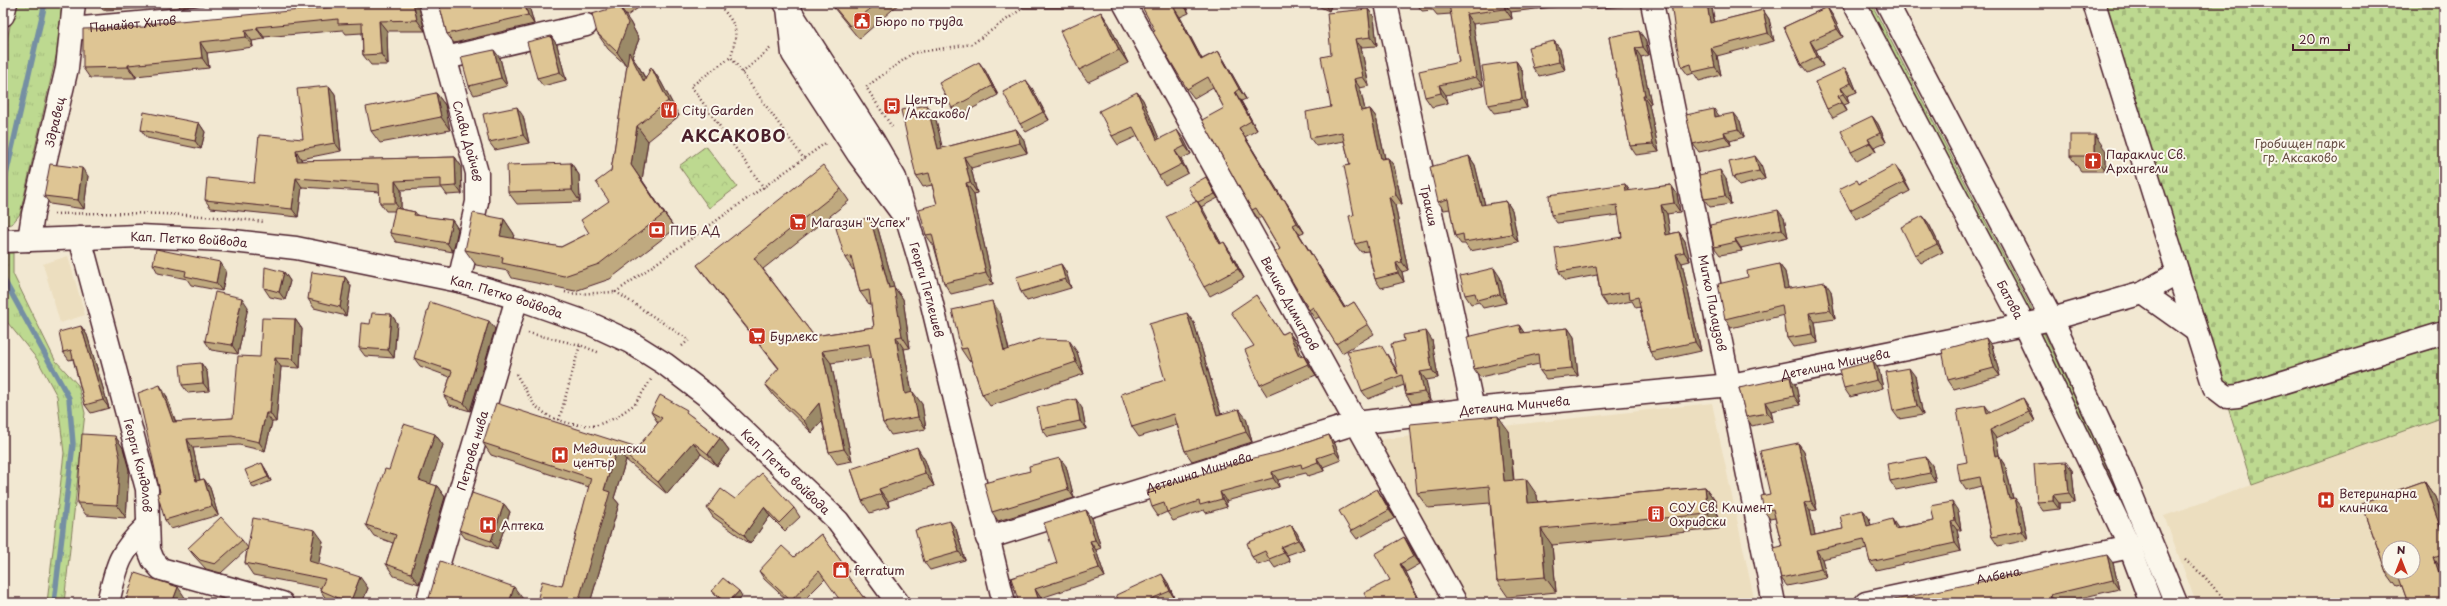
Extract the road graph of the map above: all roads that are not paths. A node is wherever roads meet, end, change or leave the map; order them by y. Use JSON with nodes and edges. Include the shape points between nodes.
{"nodes":[{"id":1,"x":6,"y":3,"type":"edge"},
{"id":2,"x":74,"y":3,"type":"edge"},
{"id":3,"x":362,"y":3,"type":"edge"},
{"id":4,"x":430,"y":3,"type":"edge"},
{"id":5,"x":1124,"y":3,"type":"edge"},
{"id":6,"x":1386,"y":3,"type":"edge"},
{"id":7,"x":1652,"y":3,"type":"edge"},
{"id":8,"x":1854,"y":3,"type":"edge"},
{"id":9,"x":1887,"y":3,"type":"edge"},
{"id":10,"x":2094,"y":3,"type":"edge"},
{"id":11,"x":788,"y":4,"type":"edge"},
{"id":12,"x":3,"y":15,"type":"edge"},
{"id":13,"x":586,"y":25,"type":"dead end"},
{"id":14,"x":71,"y":29,"type":"junction"},
{"id":15,"x":446,"y":58,"type":"junction"},
{"id":16,"x":80,"y":238,"type":"junction"},
{"id":17,"x":29,"y":240,"type":"junction"},
{"id":18,"x":3,"y":241,"type":"edge"},
{"id":19,"x":2178,"y":273,"type":"junction"},
{"id":20,"x":459,"y":281,"type":"junction"},
{"id":21,"x":2143,"y":294,"type":"junction"},
{"id":22,"x":517,"y":298,"type":"junction"},
{"id":23,"x":2052,"y":318,"type":"junction"},
{"id":24,"x":2024,"y":325,"type":"junction"},
{"id":25,"x":2195,"y":330,"type":"junction"},
{"id":26,"x":2444,"y":333,"type":"edge"},
{"id":27,"x":1731,"y":385,"type":"junction"},
{"id":28,"x":1472,"y":409,"type":"junction"},
{"id":29,"x":1356,"y":423,"type":"junction"},
{"id":30,"x":147,"y":526,"type":"junction"},
{"id":31,"x":987,"y":538,"type":"junction"},
{"id":32,"x":2130,"y":547,"type":"junction"},
{"id":33,"x":108,"y":603,"type":"edge"},
{"id":34,"x":282,"y":603,"type":"edge"},
{"id":35,"x":427,"y":603,"type":"edge"},
{"id":36,"x":898,"y":603,"type":"edge"},
{"id":37,"x":1004,"y":603,"type":"edge"},
{"id":38,"x":1456,"y":603,"type":"edge"},
{"id":39,"x":1774,"y":603,"type":"edge"},
{"id":40,"x":1866,"y":603,"type":"edge"},
{"id":41,"x":2151,"y":603,"type":"edge"},
{"id":42,"x":2176,"y":603,"type":"edge"}],
"edges":[{"from":1,"to":12,"type":"street"},
{"from":2,"to":14,"type":"street","name":"Здравец"},
{"from":3,"to":14,"type":"street","name":"Панайот Хитов"},
{"from":4,"to":15,"type":"street","name":"Слави Дойчев"},
{"from":5,"to":29,"type":"street","name":"Велико Димитров"},
{"from":6,"to":28,"type":"street","name":"Тракия"},
{"from":7,"to":27,"type":"street","name":"Митко Палаузов"},
{"from":8,"to":24,"type":"street","name":"Батова"},
{"from":9,"to":23,"type":"street"},
{"from":10,"to":19,"type":"street"},
{"from":11,"to":31,"type":"street","name":"Георги Петлешев","via":[[895,178],[930,296]]},
{"from":13,"to":15,"type":"street"},
{"from":14,"to":17,"type":"street","name":"Здравец","via":[[67,68]]},
{"from":15,"to":20,"type":"street","name":"Слави Дойчев","via":[[477,174],[477,202]]},
{"from":16,"to":17,"type":"street","name":"Кап. Петко войвода"},
{"from":16,"to":20,"type":"street","name":"Кап. Петко войвода","via":[[139,236],[224,240],[296,248]]},
{"from":16,"to":30,"type":"street","name":"Георги Кондолов","via":[[147,489]]},
{"from":17,"to":18,"type":"street","name":"Кап. Петко войвода"},
{"from":19,"to":21,"type":"street","name":"Детелина Минчева"},
{"from":19,"to":25,"type":"street"},
{"from":20,"to":22,"type":"street","name":"Кап. Петко войвода"},
{"from":21,"to":23,"type":"street","name":"Детелина Минчева"},
{"from":21,"to":25,"type":"street"},
{"from":22,"to":35,"type":"street","name":"Петрова нива"},
{"from":22,"to":36,"type":"street","name":"Кап. Петко войвода","via":[[591,324],[630,342],[666,364],[707,396],[838,521]]},
{"from":23,"to":24,"type":"street","name":"Детелина Минчева"},
{"from":23,"to":42,"type":"street","via":[[2120,467]]},
{"from":24,"to":27,"type":"street","name":"Детелина Минчева"},
{"from":24,"to":32,"type":"street","name":"Батова"},
{"from":25,"to":26,"type":"street","via":[[2214,387],[2222,395],[2233,397]]},
{"from":27,"to":28,"type":"street","name":"Детелина Минчева"},
{"from":27,"to":39,"type":"street","name":"Митко Палаузов"},
{"from":28,"to":29,"type":"street","name":"Детелина Минчева"},
{"from":29,"to":31,"type":"street","name":"Детелина Минчева"},
{"from":29,"to":38,"type":"street","name":"Велико Димитров"},
{"from":30,"to":33,"type":"street","via":[[127,545],[117,566]]},
{"from":30,"to":34,"type":"street","name":"Георги Кондолов","via":[[149,550],[153,560],[162,569]]},
{"from":31,"to":37,"type":"street","name":"Георги Петлешев"},
{"from":32,"to":40,"type":"street","name":"Албена"},
{"from":32,"to":41,"type":"street","name":"Батова"}]}
